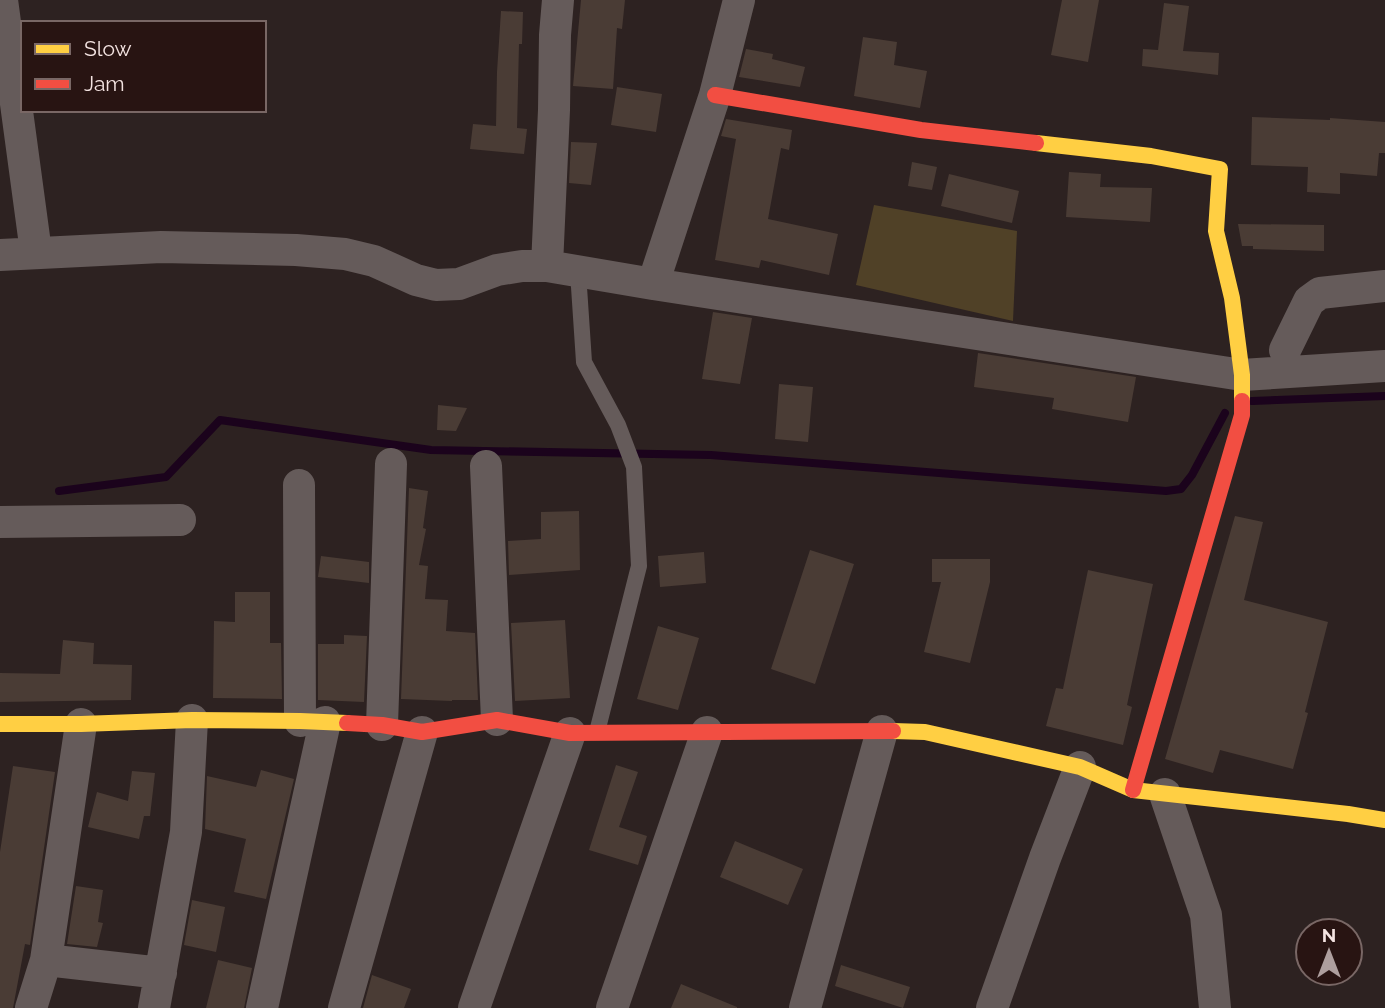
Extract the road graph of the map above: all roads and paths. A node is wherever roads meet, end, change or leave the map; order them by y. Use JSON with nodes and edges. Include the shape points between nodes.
{"nodes":[{"id":1,"x":2,"y":0,"type":"edge"},
{"id":2,"x":558,"y":0,"type":"edge"},
{"id":3,"x":739,"y":0,"type":"edge"},
{"id":4,"x":715,"y":95,"type":"junction"},
{"id":5,"x":36,"y":252,"type":"junction"},
{"id":6,"x":0,"y":255,"type":"edge"},
{"id":7,"x":548,"y":266,"type":"junction"},
{"id":8,"x":579,"y":272,"type":"junction"},
{"id":9,"x":653,"y":284,"type":"junction"},
{"id":10,"x":1385,"y":286,"type":"edge"},
{"id":11,"x":1285,"y":350,"type":"dead end"},
{"id":12,"x":1385,"y":366,"type":"edge"},
{"id":13,"x":1242,"y":382,"type":"junction"},
{"id":14,"x":391,"y":464,"type":"dead end"},
{"id":15,"x":486,"y":466,"type":"dead end"},
{"id":16,"x":299,"y":485,"type":"dead end"},
{"id":17,"x":180,"y":520,"type":"dead end"},
{"id":18,"x":0,"y":522,"type":"edge"},
{"id":19,"x":192,"y":720,"type":"junction"},
{"id":20,"x":497,"y":720,"type":"junction"},
{"id":21,"x":312,"y":722,"type":"junction"},
{"id":22,"x":0,"y":724,"type":"edge"},
{"id":23,"x":81,"y":724,"type":"junction"},
{"id":24,"x":382,"y":725,"type":"junction"},
{"id":25,"x":882,"y":731,"type":"junction"},
{"id":26,"x":422,"y":732,"type":"junction"},
{"id":27,"x":707,"y":732,"type":"junction"},
{"id":28,"x":583,"y":733,"type":"junction"},
{"id":29,"x":1080,"y":767,"type":"junction"},
{"id":30,"x":1133,"y":790,"type":"junction"},
{"id":31,"x":1165,"y":794,"type":"junction"},
{"id":32,"x":1385,"y":820,"type":"edge"},
{"id":33,"x":46,"y":960,"type":"junction"},
{"id":34,"x":161,"y":973,"type":"junction"},
{"id":35,"x":31,"y":1008,"type":"edge"},
{"id":36,"x":154,"y":1008,"type":"edge"},
{"id":37,"x":262,"y":1008,"type":"edge"},
{"id":38,"x":344,"y":1008,"type":"edge"},
{"id":39,"x":474,"y":1008,"type":"edge"},
{"id":40,"x":612,"y":1008,"type":"edge"},
{"id":41,"x":806,"y":1008,"type":"edge"},
{"id":42,"x":992,"y":1008,"type":"edge"},
{"id":43,"x":1215,"y":1008,"type":"edge"}],
"edges":[{"from":1,"to":5,"type":"street"},
{"from":2,"to":7,"type":"street"},
{"from":3,"to":4,"type":"street"},
{"from":4,"to":9,"type":"street"},
{"from":4,"to":13,"type":"street","via":[[921,130],[1151,156],[1220,169],[1216,231],[1232,298]]},
{"from":5,"to":6,"type":"street"},
{"from":5,"to":7,"type":"street","via":[[161,247],[345,254],[436,285],[459,284],[522,265]]},
{"from":7,"to":8,"type":"street"},
{"from":8,"to":9,"type":"street"},
{"from":8,"to":28,"type":"lane","via":[[584,362],[618,425],[634,467],[639,566]]},
{"from":9,"to":13,"type":"street"},
{"from":10,"to":11,"type":"street","via":[[1320,293],[1310,301]]},
{"from":12,"to":13,"type":"street"},
{"from":13,"to":30,"type":"street","via":[[1242,415]]},
{"from":14,"to":24,"type":"street"},
{"from":15,"to":20,"type":"street"},
{"from":16,"to":21,"type":"street"},
{"from":17,"to":18,"type":"street"},
{"from":19,"to":21,"type":"street"},
{"from":19,"to":23,"type":"street"},
{"from":19,"to":34,"type":"street","via":[[186,832]]},
{"from":20,"to":26,"type":"street"},
{"from":20,"to":28,"type":"street"},
{"from":21,"to":24,"type":"street"},
{"from":21,"to":37,"type":"street"},
{"from":22,"to":23,"type":"street"},
{"from":23,"to":33,"type":"street"},
{"from":24,"to":26,"type":"street"},
{"from":25,"to":27,"type":"street"},
{"from":25,"to":29,"type":"street","via":[[925,732]]},
{"from":25,"to":41,"type":"street"},
{"from":26,"to":38,"type":"street"},
{"from":27,"to":28,"type":"street"},
{"from":27,"to":40,"type":"street"},
{"from":28,"to":39,"type":"street"},
{"from":29,"to":30,"type":"street"},
{"from":29,"to":42,"type":"street"},
{"from":30,"to":31,"type":"street"},
{"from":31,"to":32,"type":"street"},
{"from":31,"to":43,"type":"street","via":[[1206,915]]},
{"from":33,"to":34,"type":"street"},
{"from":33,"to":35,"type":"street"},
{"from":34,"to":36,"type":"street"}]}
